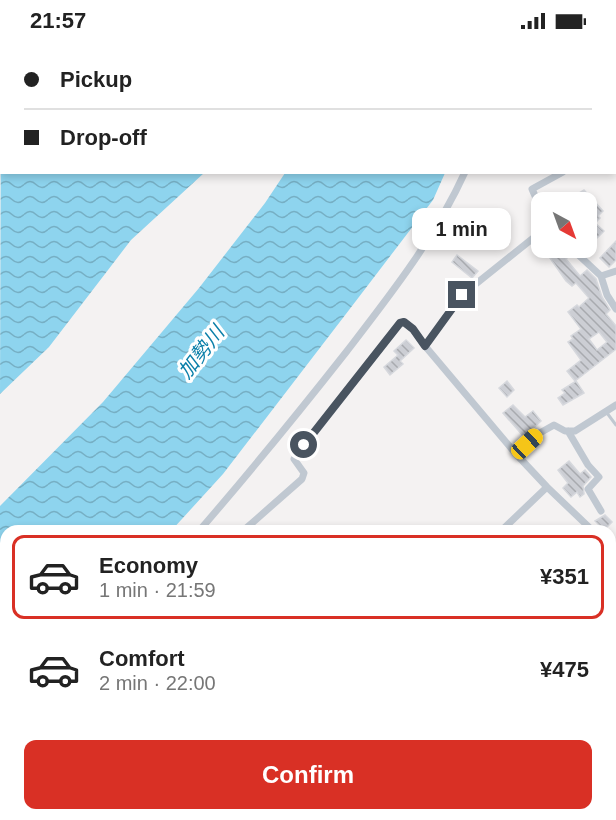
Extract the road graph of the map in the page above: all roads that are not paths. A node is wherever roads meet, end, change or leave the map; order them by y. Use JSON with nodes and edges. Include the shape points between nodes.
{"nodes":[{"id":1,"x":464,"y":174,"type":"edge"},
{"id":2,"x":559,"y":174,"type":"edge"},
{"id":3,"x":533,"y":192,"type":"edge"},
{"id":4,"x":531,"y":240,"type":"edge"},
{"id":5,"x":582,"y":258,"type":"edge"},
{"id":6,"x":616,"y":271,"type":"edge"},
{"id":7,"x":601,"y":276,"type":"junction"},
{"id":8,"x":616,"y":309,"type":"edge"},
{"id":9,"x":425,"y":346,"type":"junction"},
{"id":10,"x":616,"y":405,"type":"edge"},
{"id":11,"x":606,"y":412,"type":"junction"},
{"id":12,"x":616,"y":425,"type":"edge"},
{"id":13,"x":568,"y":431,"type":"junction"},
{"id":14,"x":516,"y":454,"type":"junction"},
{"id":15,"x":547,"y":487,"type":"junction"},
{"id":16,"x":600,"y":511,"type":"dead end"},
{"id":17,"x":204,"y":525,"type":"edge"},
{"id":18,"x":250,"y":525,"type":"edge"},
{"id":19,"x":507,"y":525,"type":"edge"},
{"id":20,"x":587,"y":525,"type":"edge"}],
"edges":[{"from":1,"to":17,"type":"street","via":[[450,205],[392,292],[273,445]]},
{"from":2,"to":3,"type":"street","via":[[532,189]]},
{"from":4,"to":9,"type":"street","via":[[462,295]]},
{"from":5,"to":7,"type":"street"},
{"from":6,"to":7,"type":"street"},
{"from":7,"to":8,"type":"street"},
{"from":9,"to":14,"type":"street"},
{"from":9,"to":18,"type":"street","via":[[413,329],[400,323],[294,459],[304,473],[302,479]]},
{"from":10,"to":11,"type":"street"},
{"from":11,"to":12,"type":"lane"},
{"from":11,"to":13,"type":"street","via":[[575,431]]},
{"from":13,"to":14,"type":"street","via":[[554,425]]},
{"from":13,"to":16,"type":"street","via":[[599,477],[588,490]]},
{"from":14,"to":15,"type":"street"},
{"from":15,"to":19,"type":"street"},
{"from":15,"to":20,"type":"street"}]}
